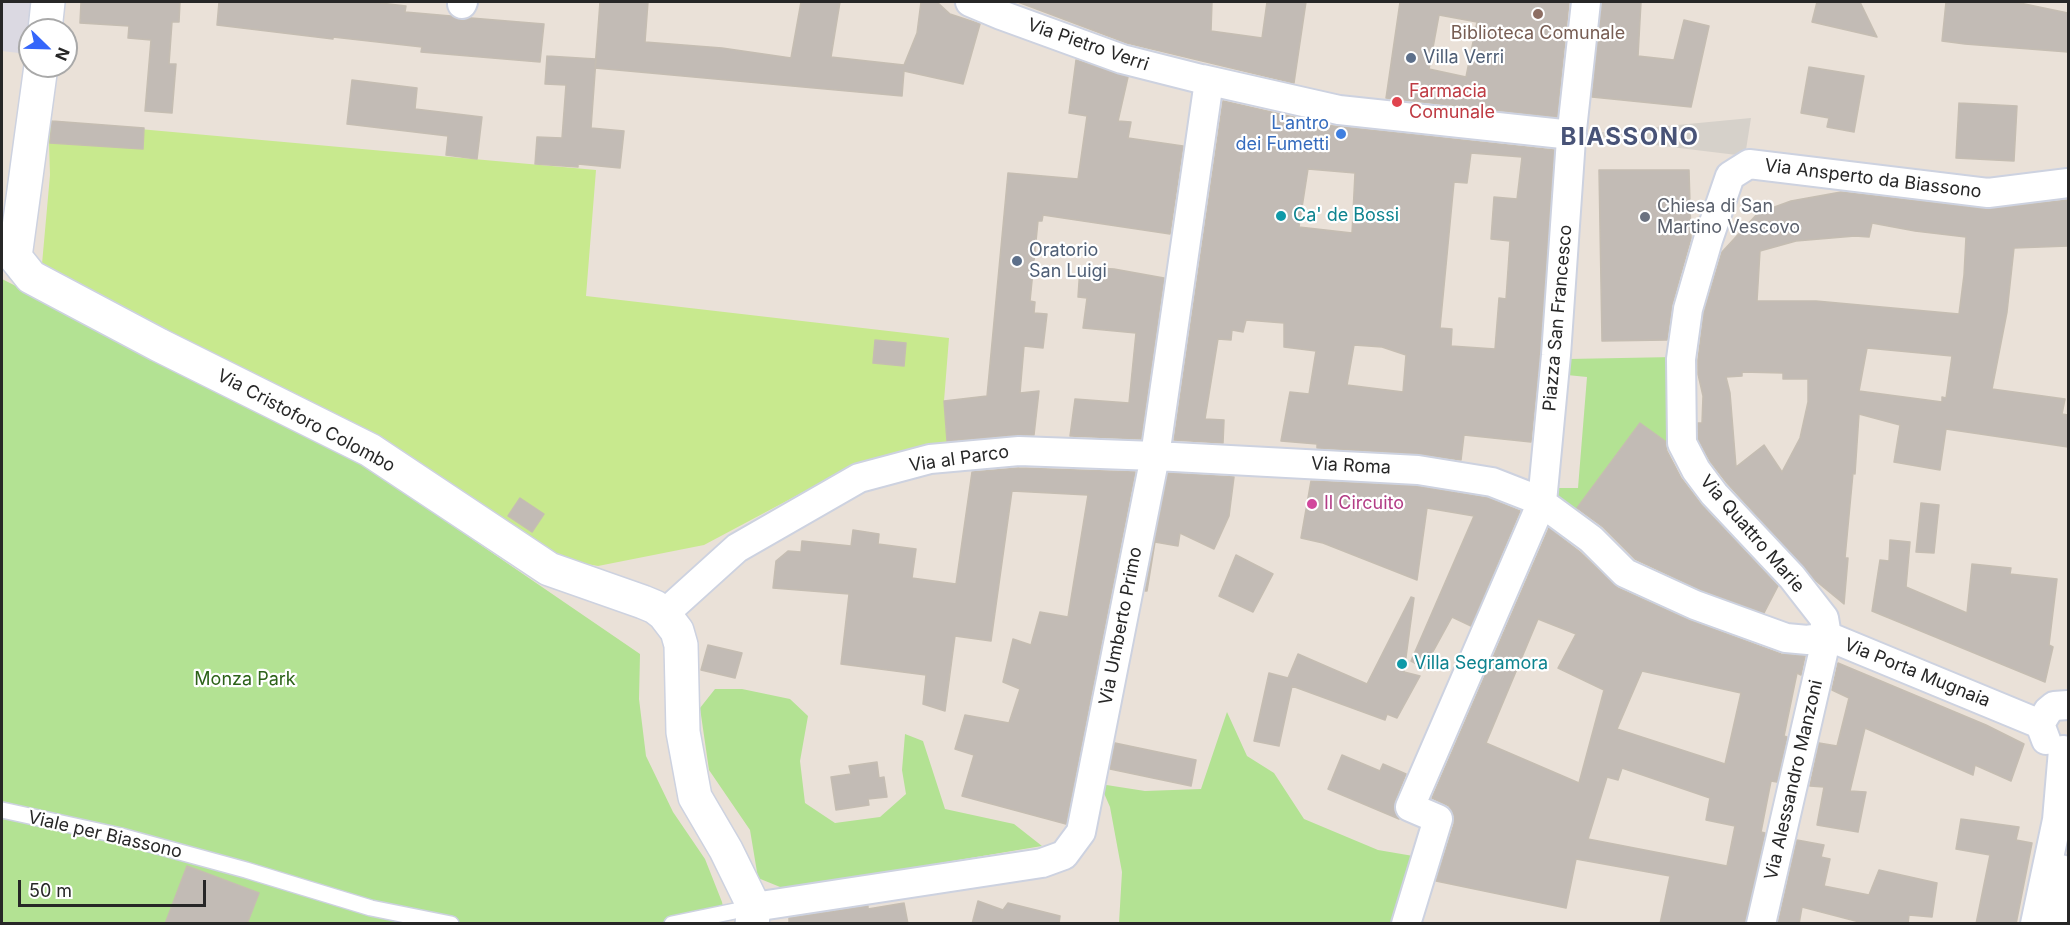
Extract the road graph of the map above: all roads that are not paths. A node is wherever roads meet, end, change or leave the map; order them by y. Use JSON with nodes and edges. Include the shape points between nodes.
{"nodes":[{"id":1,"x":48,"y":2,"type":"edge"},
{"id":2,"x":970,"y":2,"type":"edge"},
{"id":3,"x":1586,"y":2,"type":"edge"},
{"id":4,"x":1002,"y":8,"type":"edge"},
{"id":5,"x":46,"y":18,"type":"edge"},
{"id":6,"x":39,"y":78,"type":"edge"},
{"id":7,"x":1205,"y":80,"type":"junction"},
{"id":8,"x":1572,"y":135,"type":"junction"},
{"id":9,"x":2068,"y":183,"type":"edge"},
{"id":10,"x":8,"y":256,"type":"edge"},
{"id":11,"x":1681,"y":359,"type":"joint"},
{"id":12,"x":1155,"y":456,"type":"junction"},
{"id":13,"x":1542,"y":502,"type":"junction"},
{"id":14,"x":664,"y":614,"type":"junction"},
{"id":15,"x":1827,"y":636,"type":"junction"},
{"id":16,"x":2068,"y":705,"type":"edge"},
{"id":17,"x":2040,"y":724,"type":"junction"},
{"id":18,"x":2066,"y":749,"type":"edge"},
{"id":19,"x":2,"y":810,"type":"edge"},
{"id":20,"x":2058,"y":812,"type":"junction"},
{"id":21,"x":753,"y":915,"type":"edge"},
{"id":22,"x":451,"y":924,"type":"edge"},
{"id":23,"x":672,"y":924,"type":"edge"},
{"id":24,"x":1406,"y":924,"type":"edge"},
{"id":25,"x":1761,"y":924,"type":"edge"},
{"id":26,"x":2027,"y":924,"type":"edge"},
{"id":27,"x":2035,"y":924,"type":"edge"},
{"id":28,"x":2058,"y":924,"type":"edge"}],
"edges":[{"from":1,"to":5,"type":"street"},
{"from":2,"to":4,"type":"street","name":"Via Pietro Verri"},
{"from":3,"to":8,"type":"street","name":"Piazza San Francesco"},
{"from":4,"to":7,"type":"street","name":"Via Pietro Verri","via":[[1122,59]]},
{"from":6,"to":10,"type":"street"},
{"from":7,"to":8,"type":"street","name":"Via Pietro Verri","via":[[1339,110]]},
{"from":7,"to":12,"type":"street","name":"Via Umberto Primo"},
{"from":8,"to":13,"type":"street","name":"Piazza San Francesco"},
{"from":9,"to":11,"type":"street","name":"Via Ansperto da Biassono","via":[[1988,193],[1749,164],[1730,176],[1688,309]]},
{"from":10,"to":14,"type":"street","name":"Via Cristoforo Colombo","via":[[31,277],[370,450],[549,569],[632,598]]},
{"from":11,"to":15,"type":"street","name":"Via Quattro Marie","via":[[1682,443],[1696,470],[1713,494],[1792,577],[1824,618]]},
{"from":12,"to":13,"type":"street","name":"Via Roma","via":[[1418,470],[1492,482]]},
{"from":12,"to":14,"type":"street","name":"Via al Parco","via":[[1019,451],[930,459],[859,478],[737,548]]},
{"from":12,"to":21,"type":"street","name":"Via Umberto Primo","via":[[1081,832],[1064,855],[1042,863]]},
{"from":13,"to":15,"type":"street","name":"Via Porta Mugnaia","via":[[1591,539],[1625,573],[1695,605],[1785,638],[1808,640]]},
{"from":13,"to":24,"type":"street","name":"Piazza San Francesco","via":[[1410,807],[1438,819]]},
{"from":14,"to":21,"type":"street","via":[[677,631],[681,645],[683,732],[695,797],[726,850]]},
{"from":15,"to":17,"type":"street","name":"Via Porta Mugnaia"},
{"from":15,"to":25,"type":"street","name":"Via Alessandro Manzoni"},
{"from":16,"to":17,"type":"street","via":[[2054,706]]},
{"from":17,"to":18,"type":"street","via":[[2047,743]]},
{"from":18,"to":20,"type":"street"},
{"from":19,"to":22,"type":"lane","name":"Viale per Biassono","via":[[121,836],[371,908]]},
{"from":20,"to":26,"type":"street","via":[[2039,863]]},
{"from":20,"to":27,"type":"street"},
{"from":20,"to":28,"type":"street","via":[[2062,835]]},
{"from":21,"to":23,"type":"lane"}]}
